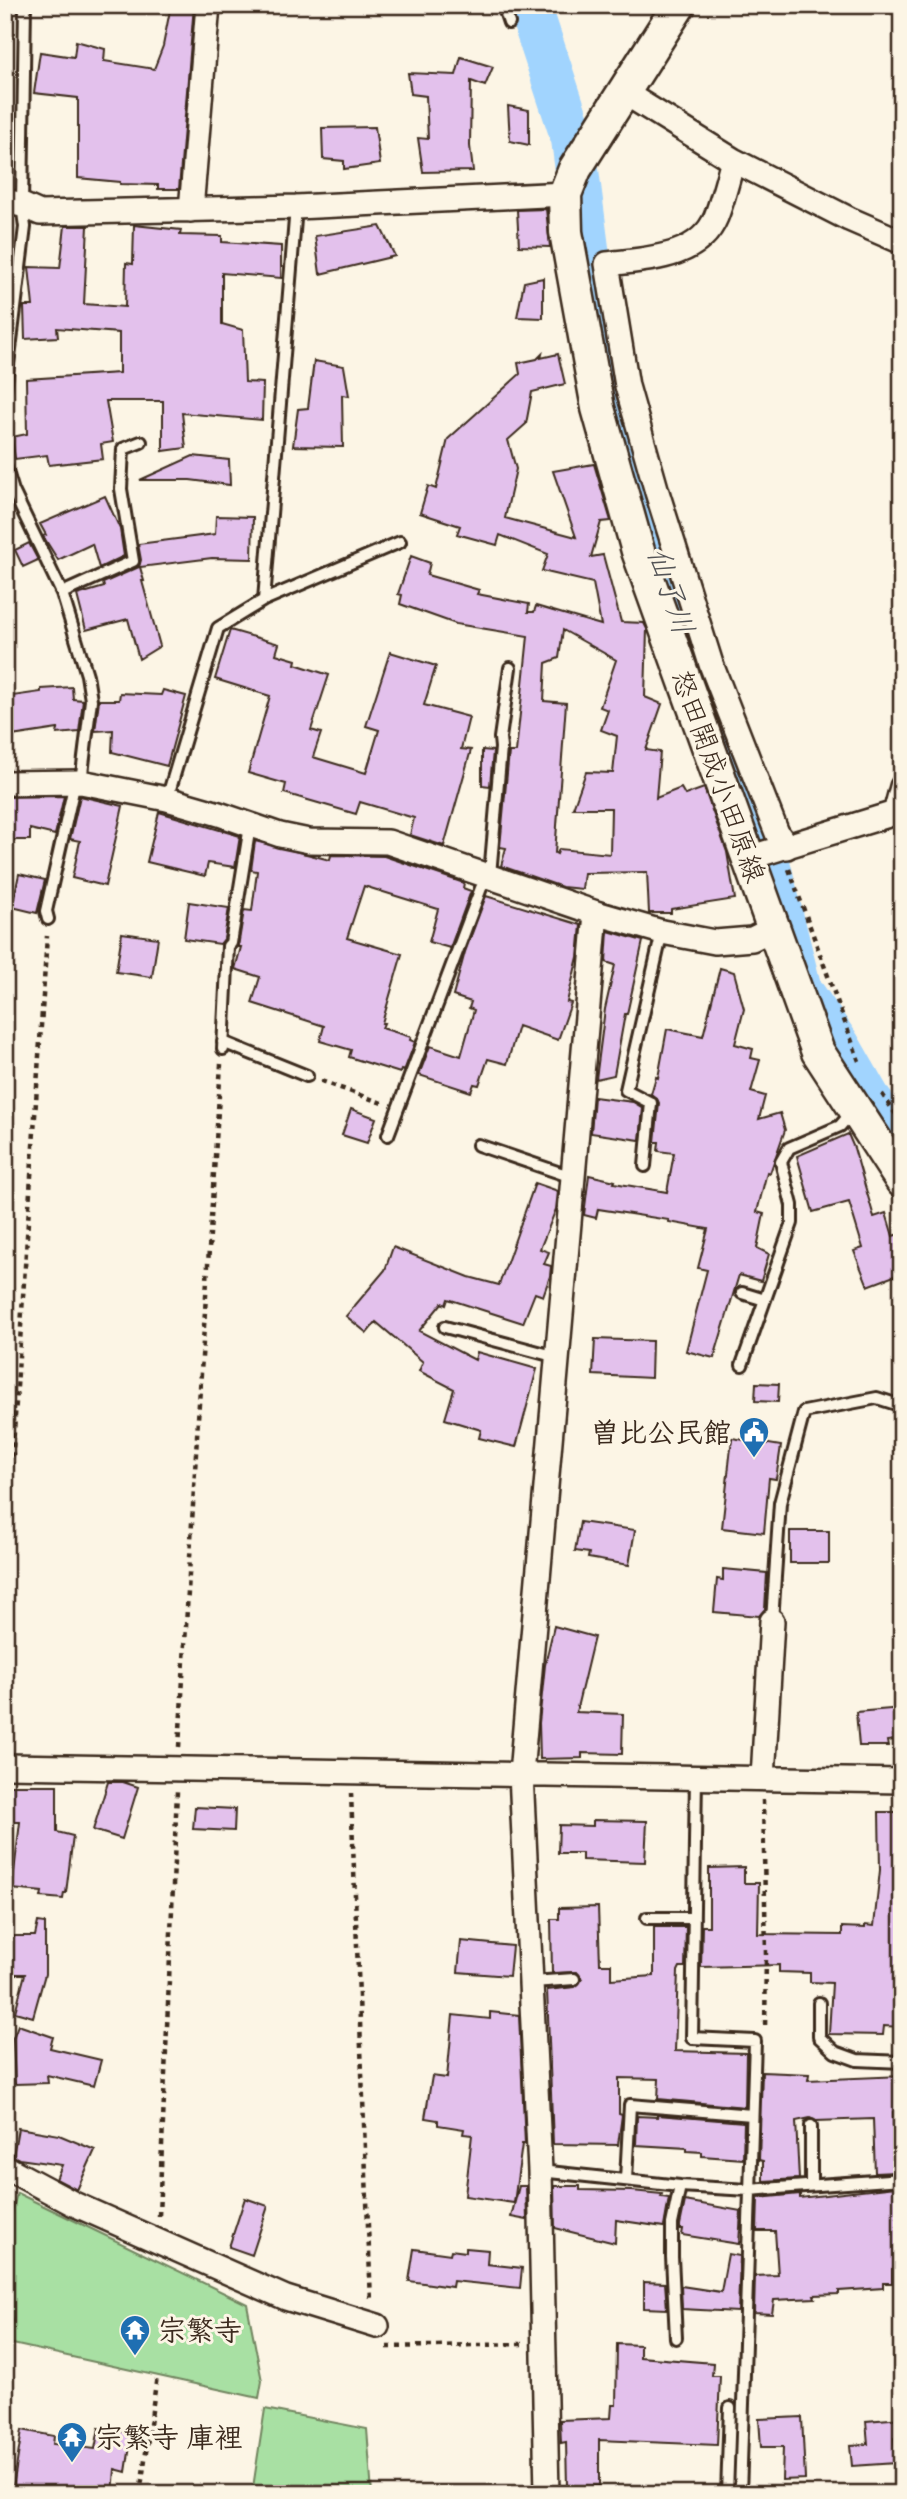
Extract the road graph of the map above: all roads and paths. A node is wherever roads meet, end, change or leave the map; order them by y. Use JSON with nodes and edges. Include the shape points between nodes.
{"nodes":[{"id":1,"x":25,"y":5,"type":"edge"},
{"id":2,"x":208,"y":5,"type":"edge"},
{"id":3,"x":503,"y":5,"type":"edge"},
{"id":4,"x":679,"y":5,"type":"edge"},
{"id":5,"x":509,"y":23,"type":"dead end"},
{"id":6,"x":625,"y":93,"type":"junction"},
{"id":7,"x":733,"y":160,"type":"junction"},
{"id":8,"x":565,"y":194,"type":"junction"},
{"id":9,"x":14,"y":203,"type":"edge"},
{"id":10,"x":296,"y":207,"type":"junction"},
{"id":11,"x":191,"y":210,"type":"junction"},
{"id":12,"x":902,"y":242,"type":"edge"},
{"id":13,"x":5,"y":390,"type":"edge"},
{"id":14,"x":141,"y":442,"type":"dead end"},
{"id":15,"x":5,"y":465,"type":"edge"},
{"id":16,"x":400,"y":542,"type":"dead end"},
{"id":17,"x":62,"y":593,"type":"junction"},
{"id":18,"x":264,"y":600,"type":"junction"},
{"id":19,"x":510,"y":668,"type":"dead end"},
{"id":20,"x":78,"y":782,"type":"junction"},
{"id":21,"x":5,"y":783,"type":"edge"},
{"id":22,"x":902,"y":787,"type":"edge"},
{"id":23,"x":167,"y":799,"type":"junction"},
{"id":24,"x":898,"y":813,"type":"edge"},
{"id":25,"x":250,"y":826,"type":"junction"},
{"id":26,"x":787,"y":847,"type":"junction"},
{"id":27,"x":748,"y":858,"type":"junction"},
{"id":28,"x":490,"y":875,"type":"junction"},
{"id":29,"x":596,"y":913,"type":"junction"},
{"id":30,"x":48,"y":919,"type":"joint"},
{"id":31,"x":774,"y":928,"type":"junction"},
{"id":32,"x":662,"y":932,"type":"junction"},
{"id":33,"x":223,"y":1046,"type":"junction"},
{"id":34,"x":860,"y":1062,"type":"dead end"},
{"id":35,"x":307,"y":1076,"type":"joint"},
{"id":36,"x":875,"y":1085,"type":"dead end"},
{"id":37,"x":398,"y":1109,"type":"junction"},
{"id":38,"x":854,"y":1110,"type":"junction"},
{"id":39,"x":902,"y":1123,"type":"edge"},
{"id":40,"x":388,"y":1135,"type":"dead end"},
{"id":41,"x":478,"y":1145,"type":"dead end"},
{"id":42,"x":645,"y":1166,"type":"dead end"},
{"id":43,"x":572,"y":1178,"type":"junction"},
{"id":44,"x":902,"y":1181,"type":"edge"},
{"id":45,"x":742,"y":1293,"type":"dead end"},
{"id":46,"x":765,"y":1300,"type":"junction"},
{"id":47,"x":445,"y":1327,"type":"dead end"},
{"id":48,"x":557,"y":1357,"type":"junction"},
{"id":49,"x":742,"y":1365,"type":"dead end"},
{"id":50,"x":902,"y":1406,"type":"edge"},
{"id":51,"x":5,"y":1567,"type":"edge"},
{"id":52,"x":772,"y":1622,"type":"joint"},
{"id":53,"x":5,"y":1766,"type":"edge"},
{"id":54,"x":178,"y":1768,"type":"junction"},
{"id":55,"x":351,"y":1771,"type":"junction"},
{"id":56,"x":521,"y":1774,"type":"junction"},
{"id":57,"x":696,"y":1777,"type":"junction"},
{"id":58,"x":763,"y":1778,"type":"junction"},
{"id":59,"x":902,"y":1781,"type":"edge"},
{"id":60,"x":647,"y":1918,"type":"dead end"},
{"id":61,"x":694,"y":1918,"type":"junction"},
{"id":62,"x":574,"y":1979,"type":"dead end"},
{"id":63,"x":533,"y":1982,"type":"junction"},
{"id":64,"x":819,"y":2003,"type":"dead end"},
{"id":65,"x":755,"y":2041,"type":"junction"},
{"id":66,"x":902,"y":2062,"type":"edge"},
{"id":67,"x":752,"y":2115,"type":"junction"},
{"id":68,"x":811,"y":2126,"type":"dead end"},
{"id":69,"x":5,"y":2152,"type":"edge"},
{"id":70,"x":5,"y":2168,"type":"edge"},
{"id":71,"x":540,"y":2171,"type":"junction"},
{"id":72,"x":626,"y":2179,"type":"junction"},
{"id":73,"x":902,"y":2179,"type":"edge"},
{"id":74,"x":811,"y":2185,"type":"junction"},
{"id":75,"x":680,"y":2186,"type":"junction"},
{"id":76,"x":749,"y":2190,"type":"junction"},
{"id":77,"x":158,"y":2241,"type":"junction"},
{"id":78,"x":373,"y":2325,"type":"junction"},
{"id":79,"x":676,"y":2338,"type":"dead end"},
{"id":80,"x":544,"y":2344,"type":"junction"},
{"id":81,"x":157,"y":2376,"type":"dead end"},
{"id":82,"x":730,"y":2408,"type":"dead end"},
{"id":83,"x":140,"y":2494,"type":"edge"},
{"id":84,"x":547,"y":2494,"type":"edge"},
{"id":85,"x":727,"y":2494,"type":"edge"},
{"id":86,"x":740,"y":2494,"type":"edge"}],
"edges":[{"from":1,"to":9,"type":"lane"},
{"from":2,"to":11,"type":"street"},
{"from":3,"to":5,"type":"lane"},
{"from":4,"to":6,"type":"main road","name":"怒田開成小田原線"},
{"from":6,"to":7,"type":"street"},
{"from":6,"to":8,"type":"main road","name":"怒田開成小田原線","via":[[575,169]]},
{"from":7,"to":12,"type":"street"},
{"from":7,"to":26,"type":"street","via":[[715,220],[703,236],[687,249],[668,255],[607,264],[628,386],[657,492],[712,664],[777,833]]},
{"from":8,"to":10,"type":"street"},
{"from":8,"to":27,"type":"main road","name":"怒田開成小田原線","via":[[566,232],[598,408],[638,551]]},
{"from":9,"to":11,"type":"street","via":[[40,213]]},
{"from":9,"to":13,"type":"lane","via":[[24,226]]},
{"from":10,"to":11,"type":"street"},
{"from":10,"to":18,"type":"lane"},
{"from":14,"to":17,"type":"lane","via":[[122,449],[121,489],[133,562]]},
{"from":15,"to":17,"type":"lane"},
{"from":16,"to":18,"type":"lane"},
{"from":17,"to":20,"type":"lane","via":[[91,701]]},
{"from":18,"to":23,"type":"lane","via":[[218,628]]},
{"from":19,"to":28,"type":"lane"},
{"from":20,"to":21,"type":"street"},
{"from":20,"to":23,"type":"street"},
{"from":20,"to":30,"type":"lane","via":[[46,911]]},
{"from":22,"to":24,"type":"street"},
{"from":23,"to":25,"type":"street"},
{"from":24,"to":26,"type":"street"},
{"from":25,"to":28,"type":"street","via":[[309,841],[388,842]]},
{"from":25,"to":33,"type":"lane","via":[[228,946]]},
{"from":26,"to":27,"type":"street"},
{"from":26,"to":34,"type":"path","via":[[786,861]]},
{"from":27,"to":31,"type":"main road","name":"怒田開成小田原線"},
{"from":28,"to":29,"type":"street"},
{"from":28,"to":37,"type":"lane","via":[[481,888]]},
{"from":29,"to":32,"type":"street"},
{"from":29,"to":43,"type":"street"},
{"from":30,"to":51,"type":"path"},
{"from":31,"to":32,"type":"street","via":[[752,939],[715,942]]},
{"from":31,"to":38,"type":"main road","name":"怒田開成小田原線","via":[[818,1052]]},
{"from":32,"to":42,"type":"lane","via":[[626,1090],[651,1103]]},
{"from":33,"to":35,"type":"lane"},
{"from":33,"to":54,"type":"path"},
{"from":35,"to":37,"type":"path"},
{"from":36,"to":39,"type":"path"},
{"from":37,"to":40,"type":"lane"},
{"from":38,"to":44,"type":"main road","name":"怒田開成小田原線"},
{"from":38,"to":46,"type":"lane","via":[[840,1126],[789,1149],[781,1162],[792,1223]]},
{"from":41,"to":43,"type":"lane"},
{"from":43,"to":48,"type":"street"},
{"from":45,"to":46,"type":"lane"},
{"from":46,"to":49,"type":"lane"},
{"from":47,"to":48,"type":"lane"},
{"from":48,"to":56,"type":"street"},
{"from":50,"to":52,"type":"lane","via":[[877,1398],[804,1412],[780,1503]]},
{"from":52,"to":58,"type":"street"},
{"from":53,"to":54,"type":"street"},
{"from":54,"to":55,"type":"street"},
{"from":54,"to":77,"type":"path"},
{"from":55,"to":56,"type":"street"},
{"from":55,"to":78,"type":"path"},
{"from":56,"to":57,"type":"street"},
{"from":56,"to":63,"type":"street"},
{"from":57,"to":58,"type":"street"},
{"from":57,"to":61,"type":"lane"},
{"from":58,"to":59,"type":"street"},
{"from":58,"to":65,"type":"path","via":[[765,2039]]},
{"from":60,"to":61,"type":"lane"},
{"from":61,"to":65,"type":"lane","via":[[692,2038]]},
{"from":62,"to":63,"type":"lane"},
{"from":63,"to":71,"type":"street"},
{"from":64,"to":66,"type":"lane","via":[[819,2037],[835,2052],[857,2060]]},
{"from":65,"to":67,"type":"lane"},
{"from":67,"to":72,"type":"lane","via":[[630,2105]]},
{"from":67,"to":76,"type":"lane"},
{"from":68,"to":74,"type":"lane"},
{"from":69,"to":70,"type":"lane"},
{"from":70,"to":77,"type":"street"},
{"from":71,"to":72,"type":"lane"},
{"from":71,"to":80,"type":"street"},
{"from":72,"to":75,"type":"lane"},
{"from":73,"to":74,"type":"lane"},
{"from":74,"to":76,"type":"lane"},
{"from":75,"to":76,"type":"lane"},
{"from":75,"to":79,"type":"lane","via":[[672,2246]]},
{"from":76,"to":86,"type":"lane"},
{"from":77,"to":78,"type":"street","via":[[286,2298]]},
{"from":78,"to":80,"type":"path","via":[[380,2347]]},
{"from":80,"to":84,"type":"street"},
{"from":81,"to":83,"type":"path"},
{"from":82,"to":85,"type":"lane"}]}
